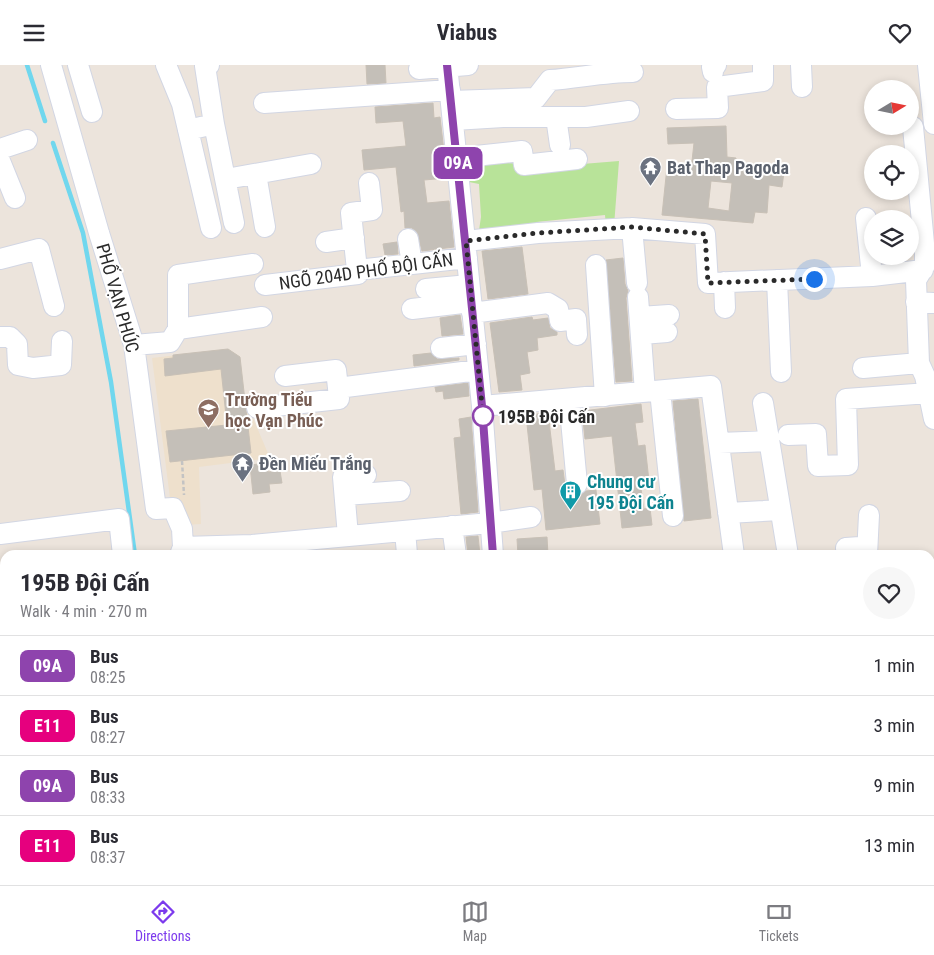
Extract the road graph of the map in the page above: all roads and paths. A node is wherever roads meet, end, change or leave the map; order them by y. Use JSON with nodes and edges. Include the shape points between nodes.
{"nodes":[{"id":1,"x":51,"y":65,"type":"edge"},
{"id":2,"x":78,"y":65,"type":"edge"},
{"id":3,"x":166,"y":65,"type":"edge"},
{"id":4,"x":209,"y":65,"type":"edge"},
{"id":5,"x":468,"y":65,"type":"edge"},
{"id":6,"x":763,"y":65,"type":"edge"},
{"id":7,"x":801,"y":65,"type":"edge"},
{"id":8,"x":928,"y":65,"type":"edge"},
{"id":9,"x":447,"y":66,"type":"edge"},
{"id":10,"x":419,"y":69,"type":"dead end"},
{"id":11,"x":634,"y":72,"type":"dead end"},
{"id":12,"x":802,"y":87,"type":"dead end"},
{"id":13,"x":264,"y":103,"type":"dead end"},
{"id":14,"x":452,"y":104,"type":"junction"},
{"id":15,"x":676,"y":109,"type":"dead end"},
{"id":16,"x":629,"y":111,"type":"dead end"},
{"id":17,"x":92,"y":112,"type":"dead end"},
{"id":18,"x":556,"y":117,"type":"junction"},
{"id":19,"x":214,"y":124,"type":"junction"},
{"id":20,"x":934,"y":124,"type":"edge"},
{"id":21,"x":188,"y":130,"type":"junction"},
{"id":22,"x":934,"y":134,"type":"edge"},
{"id":23,"x":27,"y":140,"type":"dead end"},
{"id":24,"x":560,"y":145,"type":"dead end"},
{"id":25,"x":913,"y":145,"type":"edge"},
{"id":26,"x":0,"y":149,"type":"edge"},
{"id":27,"x":457,"y":158,"type":"junction"},
{"id":28,"x":577,"y":159,"type":"dead end"},
{"id":29,"x":0,"y":161,"type":"edge"},
{"id":30,"x":311,"y":164,"type":"dead end"},
{"id":31,"x":256,"y":174,"type":"junction"},
{"id":32,"x":226,"y":179,"type":"junction"},
{"id":33,"x":369,"y":183,"type":"dead end"},
{"id":34,"x":15,"y":198,"type":"dead end"},
{"id":35,"x":913,"y":200,"type":"edge"},
{"id":36,"x":234,"y":223,"type":"dead end"},
{"id":37,"x":265,"y":227,"type":"dead end"},
{"id":38,"x":632,"y":227,"type":"junction"},
{"id":39,"x":211,"y":228,"type":"dead end"},
{"id":40,"x":354,"y":238,"type":"junction"},
{"id":41,"x":408,"y":239,"type":"dead end"},
{"id":42,"x":326,"y":241,"type":"dead end"},
{"id":43,"x":466,"y":249,"type":"junction"},
{"id":44,"x":0,"y":259,"type":"edge"},
{"id":45,"x":927,"y":259,"type":"edge"},
{"id":46,"x":253,"y":264,"type":"dead end"},
{"id":47,"x":412,"y":264,"type":"junction"},
{"id":48,"x":596,"y":265,"type":"dead end"},
{"id":49,"x":871,"y":265,"type":"edge"},
{"id":50,"x":357,"y":270,"type":"junction"},
{"id":51,"x":872,"y":276,"type":"junction"},
{"id":52,"x":776,"y":280,"type":"junction"},
{"id":53,"x":724,"y":283,"type":"junction"},
{"id":54,"x":265,"y":285,"type":"dead end"},
{"id":55,"x":426,"y":289,"type":"dead end"},
{"id":56,"x":471,"y":300,"type":"junction"},
{"id":57,"x":925,"y":303,"type":"edge"},
{"id":58,"x":54,"y":306,"type":"dead end"},
{"id":59,"x":725,"y":307,"type":"dead end"},
{"id":60,"x":412,"y":309,"type":"dead end"},
{"id":61,"x":262,"y":317,"type":"dead end"},
{"id":62,"x":668,"y":323,"type":"dead end"},
{"id":63,"x":641,"y":326,"type":"junction"},
{"id":64,"x":178,"y":329,"type":"junction"},
{"id":65,"x":577,"y":335,"type":"dead end"},
{"id":66,"x":0,"y":337,"type":"edge"},
{"id":67,"x":62,"y":341,"type":"dead end"},
{"id":68,"x":476,"y":344,"type":"junction"},
{"id":69,"x":134,"y":345,"type":"junction"},
{"id":70,"x":441,"y":348,"type":"dead end"},
{"id":71,"x":863,"y":368,"type":"dead end"},
{"id":72,"x":478,"y":370,"type":"junction"},
{"id":73,"x":781,"y":372,"type":"dead end"},
{"id":74,"x":285,"y":376,"type":"dead end"},
{"id":75,"x":927,"y":377,"type":"edge"},
{"id":76,"x":338,"y":389,"type":"junction"},
{"id":77,"x":652,"y":391,"type":"junction"},
{"id":78,"x":605,"y":395,"type":"junction"},
{"id":79,"x":569,"y":399,"type":"junction"},
{"id":80,"x":763,"y":403,"type":"dead end"},
{"id":81,"x":482,"y":406,"type":"junction"},
{"id":82,"x":257,"y":408,"type":"dead end"},
{"id":83,"x":934,"y":419,"type":"edge"},
{"id":84,"x":778,"y":438,"type":"junction"},
{"id":85,"x":718,"y":443,"type":"junction"},
{"id":86,"x":366,"y":475,"type":"dead end"},
{"id":87,"x":577,"y":485,"type":"dead end"},
{"id":88,"x":400,"y":491,"type":"dead end"},
{"id":89,"x":345,"y":495,"type":"junction"},
{"id":90,"x":780,"y":510,"type":"junction"},
{"id":91,"x":728,"y":513,"type":"junction"},
{"id":92,"x":869,"y":515,"type":"dead end"},
{"id":93,"x":673,"y":516,"type":"dead end"},
{"id":94,"x":531,"y":517,"type":"dead end"},
{"id":95,"x":490,"y":523,"type":"junction"},
{"id":96,"x":452,"y":526,"type":"junction"},
{"id":97,"x":405,"y":531,"type":"junction"},
{"id":98,"x":0,"y":533,"type":"edge"},
{"id":99,"x":348,"y":535,"type":"junction"},
{"id":100,"x":186,"y":544,"type":"edge"},
{"id":101,"x":301,"y":547,"type":"edge"},
{"id":102,"x":122,"y":550,"type":"edge"},
{"id":103,"x":407,"y":550,"type":"edge"},
{"id":104,"x":455,"y":550,"type":"edge"},
{"id":105,"x":493,"y":550,"type":"edge"},
{"id":106,"x":733,"y":550,"type":"edge"},
{"id":107,"x":787,"y":550,"type":"edge"},
{"id":108,"x":852,"y":550,"type":"edge"}],
"edges":[{"from":1,"to":69,"type":"street","name":"PHỐ VẠN PHÚC","via":[[98,233]]},
{"from":2,"to":17,"type":"street"},
{"from":3,"to":21,"type":"street","via":[[182,104]]},
{"from":4,"to":19,"type":"street","via":[[205,66]]},
{"from":5,"to":9,"type":"street"},
{"from":6,"to":15,"type":"street","via":[[763,81],[717,87],[718,108]]},
{"from":7,"to":12,"type":"street"},
{"from":8,"to":20,"type":"street"},
{"from":9,"to":10,"type":"street"},
{"from":9,"to":14,"type":"street"},
{"from":11,"to":14,"type":"street","via":[[607,72],[598,76],[550,81],[536,98]]},
{"from":13,"to":14,"type":"street"},
{"from":14,"to":18,"type":"street"},
{"from":14,"to":27,"type":"street"},
{"from":16,"to":18,"type":"street"},
{"from":18,"to":24,"type":"street"},
{"from":19,"to":21,"type":"street"},
{"from":19,"to":32,"type":"street"},
{"from":21,"to":39,"type":"street"},
{"from":22,"to":25,"type":"street","via":[[913,131]]},
{"from":23,"to":26,"type":"street"},
{"from":27,"to":28,"type":"street","via":[[522,151],[524,165]]},
{"from":27,"to":43,"type":"street"},
{"from":29,"to":34,"type":"street"},
{"from":30,"to":31,"type":"street"},
{"from":31,"to":32,"type":"street"},
{"from":31,"to":37,"type":"street"},
{"from":32,"to":36,"type":"street"},
{"from":33,"to":40,"type":"street","via":[[372,210],[351,213]]},
{"from":35,"to":45,"type":"street","via":[[913,212]]},
{"from":38,"to":43,"type":"street","name":"NGÕ 204D PHỐ ĐỘI CẤN","via":[[538,233]]},
{"from":38,"to":53,"type":"street","name":"NGÕ 204D PHỐ ĐỘI CẤN","via":[[705,234],[708,283]]},
{"from":38,"to":63,"type":"street"},
{"from":40,"to":42,"type":"street"},
{"from":40,"to":50,"type":"street"},
{"from":41,"to":47,"type":"street"},
{"from":43,"to":47,"type":"street","name":"NGÕ 204D PHỐ ĐỘI CẤN"},
{"from":43,"to":56,"type":"street"},
{"from":44,"to":58,"type":"street","via":[[39,249]]},
{"from":45,"to":51,"type":"street"},
{"from":45,"to":57,"type":"street","via":[[916,280]]},
{"from":46,"to":64,"type":"street","via":[[178,275]]},
{"from":47,"to":50,"type":"street","name":"NGÕ 204D PHỐ ĐỘI CẤN"},
{"from":48,"to":78,"type":"street"},
{"from":49,"to":51,"type":"street"},
{"from":50,"to":54,"type":"street","name":"NGÕ 204D PHỐ ĐỘI CẤN","via":[[358,274]]},
{"from":51,"to":52,"type":"street"},
{"from":52,"to":53,"type":"street"},
{"from":52,"to":73,"type":"street"},
{"from":53,"to":59,"type":"street"},
{"from":55,"to":56,"type":"street"},
{"from":56,"to":60,"type":"street"},
{"from":56,"to":65,"type":"street","via":[[548,303],[558,309],[560,321],[576,319]]},
{"from":56,"to":68,"type":"street"},
{"from":57,"to":75,"type":"street"},
{"from":61,"to":64,"type":"street"},
{"from":62,"to":63,"type":"street"},
{"from":63,"to":77,"type":"street"},
{"from":64,"to":69,"type":"street","via":[[170,342]]},
{"from":66,"to":67,"type":"street","via":[[10,337],[17,344],[18,365],[33,369],[61,365]]},
{"from":68,"to":70,"type":"street"},
{"from":68,"to":72,"type":"street"},
{"from":69,"to":100,"type":"street","name":"PHỐ VẠN PHÚC","via":[[156,509],[173,508]]},
{"from":71,"to":75,"type":"street"},
{"from":72,"to":76,"type":"street"},
{"from":72,"to":81,"type":"street"},
{"from":74,"to":76,"type":"street","via":[[336,370]]},
{"from":75,"to":83,"type":"street"},
{"from":75,"to":84,"type":"street","via":[[846,399],[848,465],[818,466],[816,433]]},
{"from":76,"to":82,"type":"street","via":[[339,399]]},
{"from":77,"to":78,"type":"street"},
{"from":77,"to":85,"type":"street","via":[[711,386]]},
{"from":77,"to":93,"type":"street"},
{"from":78,"to":79,"type":"street"},
{"from":79,"to":81,"type":"street"},
{"from":79,"to":87,"type":"street"},
{"from":80,"to":84,"type":"street"},
{"from":81,"to":95,"type":"street"},
{"from":84,"to":85,"type":"street"},
{"from":84,"to":90,"type":"street"},
{"from":85,"to":91,"type":"street"},
{"from":86,"to":89,"type":"street","via":[[343,477]]},
{"from":88,"to":89,"type":"street"},
{"from":89,"to":99,"type":"street"},
{"from":90,"to":91,"type":"street"},
{"from":90,"to":107,"type":"street"},
{"from":91,"to":106,"type":"street"},
{"from":92,"to":108,"type":"street"},
{"from":94,"to":95,"type":"street"},
{"from":95,"to":96,"type":"street"},
{"from":95,"to":105,"type":"street"},
{"from":96,"to":97,"type":"street"},
{"from":96,"to":104,"type":"street"},
{"from":97,"to":99,"type":"street"},
{"from":97,"to":103,"type":"street"},
{"from":98,"to":102,"type":"street","via":[[119,519]]},
{"from":99,"to":101,"type":"street"},
{"from":100,"to":101,"type":"street"}]}
